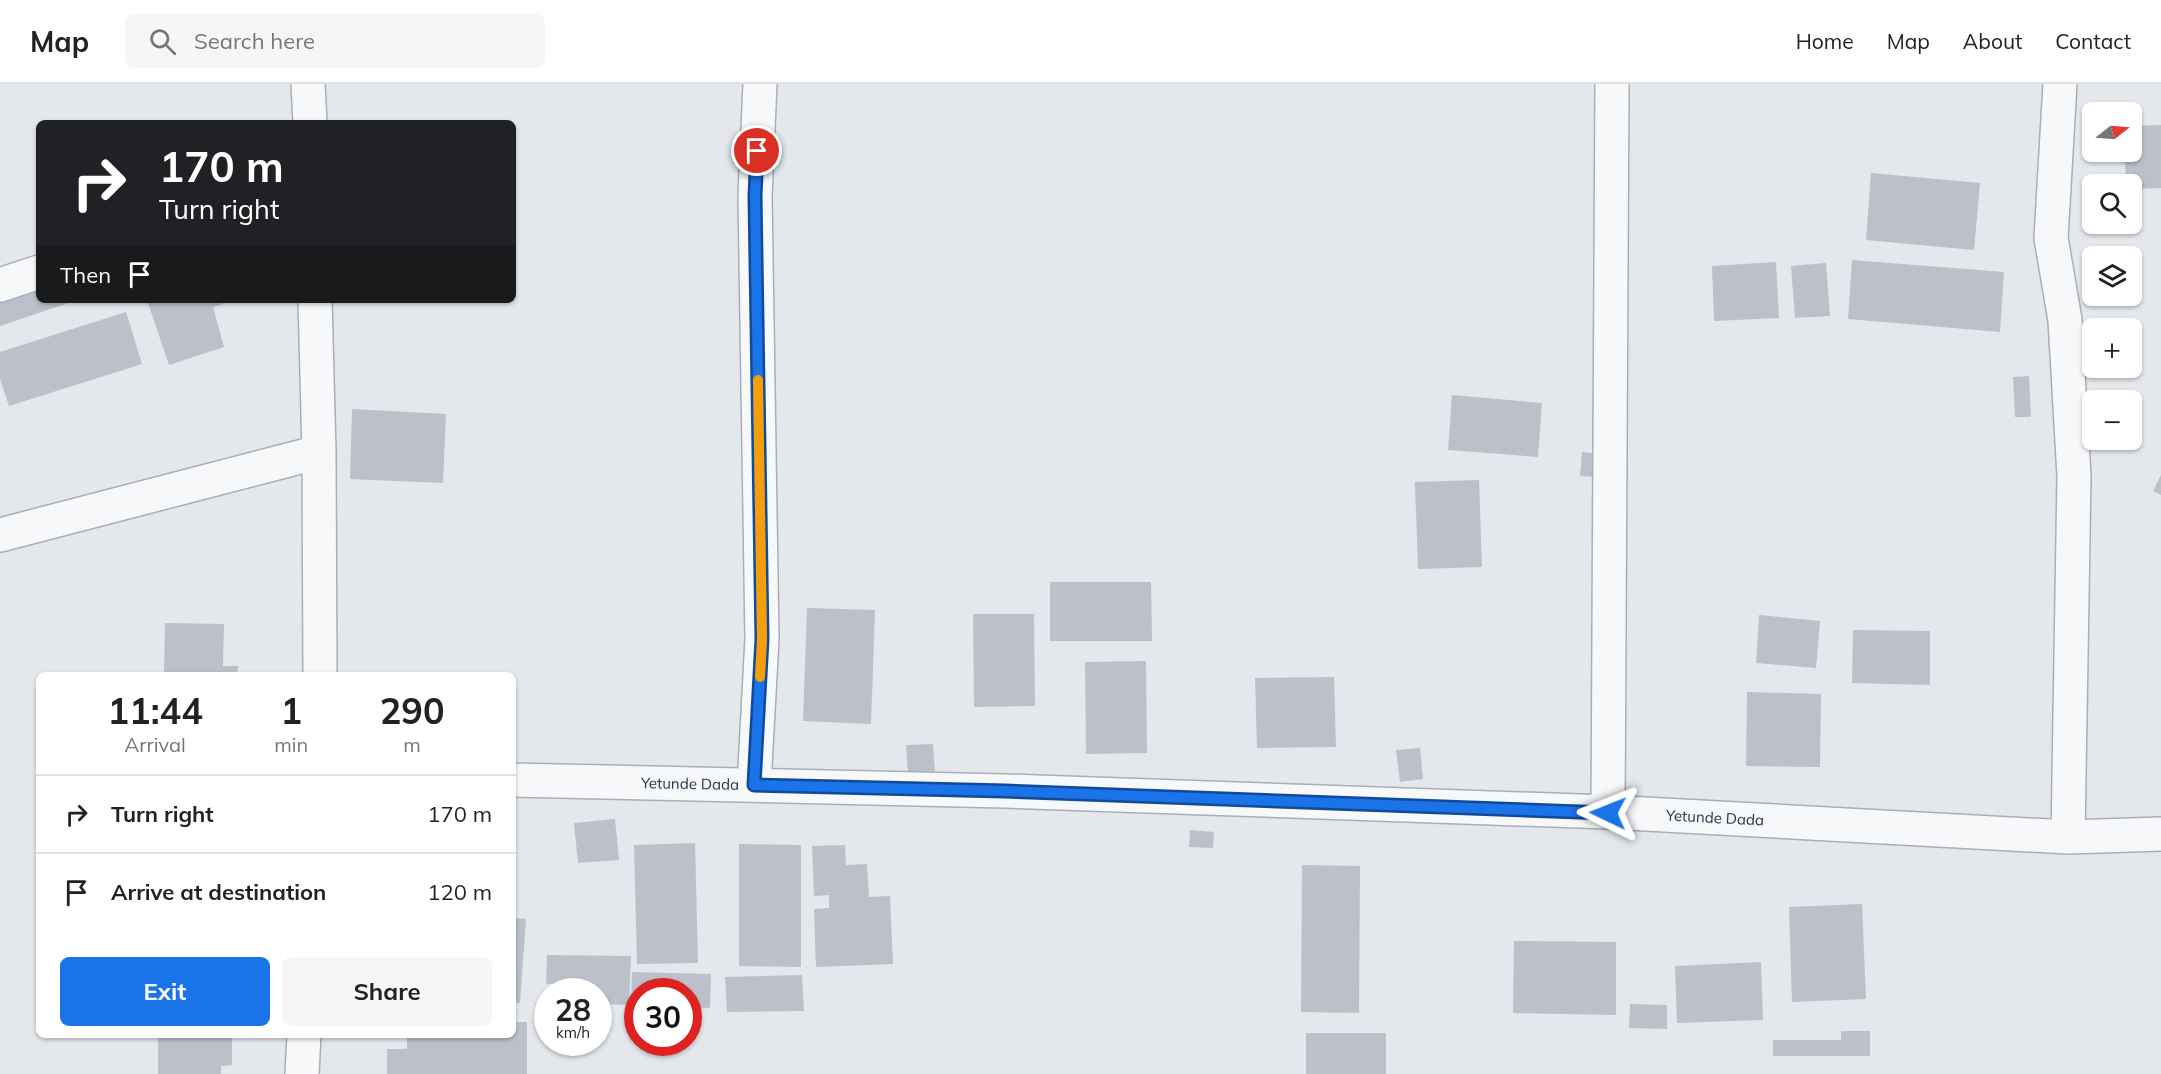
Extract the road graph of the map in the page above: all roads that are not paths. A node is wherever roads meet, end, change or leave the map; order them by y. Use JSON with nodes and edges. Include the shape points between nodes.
{"nodes":[{"id":1,"x":308,"y":84,"type":"edge"},
{"id":2,"x":760,"y":84,"type":"edge"},
{"id":3,"x":1612,"y":84,"type":"edge"},
{"id":4,"x":2060,"y":84,"type":"edge"},
{"id":5,"x":310,"y":120,"type":"edge"},
{"id":6,"x":36,"y":273,"type":"edge"},
{"id":7,"x":0,"y":285,"type":"edge"},
{"id":8,"x":315,"y":303,"type":"edge"},
{"id":9,"x":319,"y":452,"type":"junction"},
{"id":10,"x":0,"y":535,"type":"edge"},
{"id":11,"x":320,"y":672,"type":"edge"},
{"id":12,"x":516,"y":780,"type":"edge"},
{"id":13,"x":754,"y":785,"type":"junction"},
{"id":14,"x":1608,"y":813,"type":"junction"},
{"id":15,"x":2161,"y":834,"type":"edge"},
{"id":16,"x":2068,"y":837,"type":"junction"},
{"id":17,"x":304,"y":1038,"type":"edge"},
{"id":18,"x":302,"y":1074,"type":"edge"}],
"edges":[{"from":1,"to":5,"type":"street"},
{"from":2,"to":13,"type":"street","via":[[755,196],[762,639]]},
{"from":3,"to":14,"type":"street"},
{"from":4,"to":16,"type":"street","via":[[2051,238],[2064,320],[2074,476]]},
{"from":6,"to":7,"type":"street"},
{"from":8,"to":9,"type":"street"},
{"from":9,"to":10,"type":"street"},
{"from":9,"to":11,"type":"street"},
{"from":12,"to":13,"type":"street","name":"Yetunde Dada"},
{"from":13,"to":14,"type":"street","name":"Yetunde Dada"},
{"from":14,"to":16,"type":"street","name":"Yetunde Dada"},
{"from":15,"to":16,"type":"street","name":"Yetunde Dada"},
{"from":17,"to":18,"type":"street"}]}
